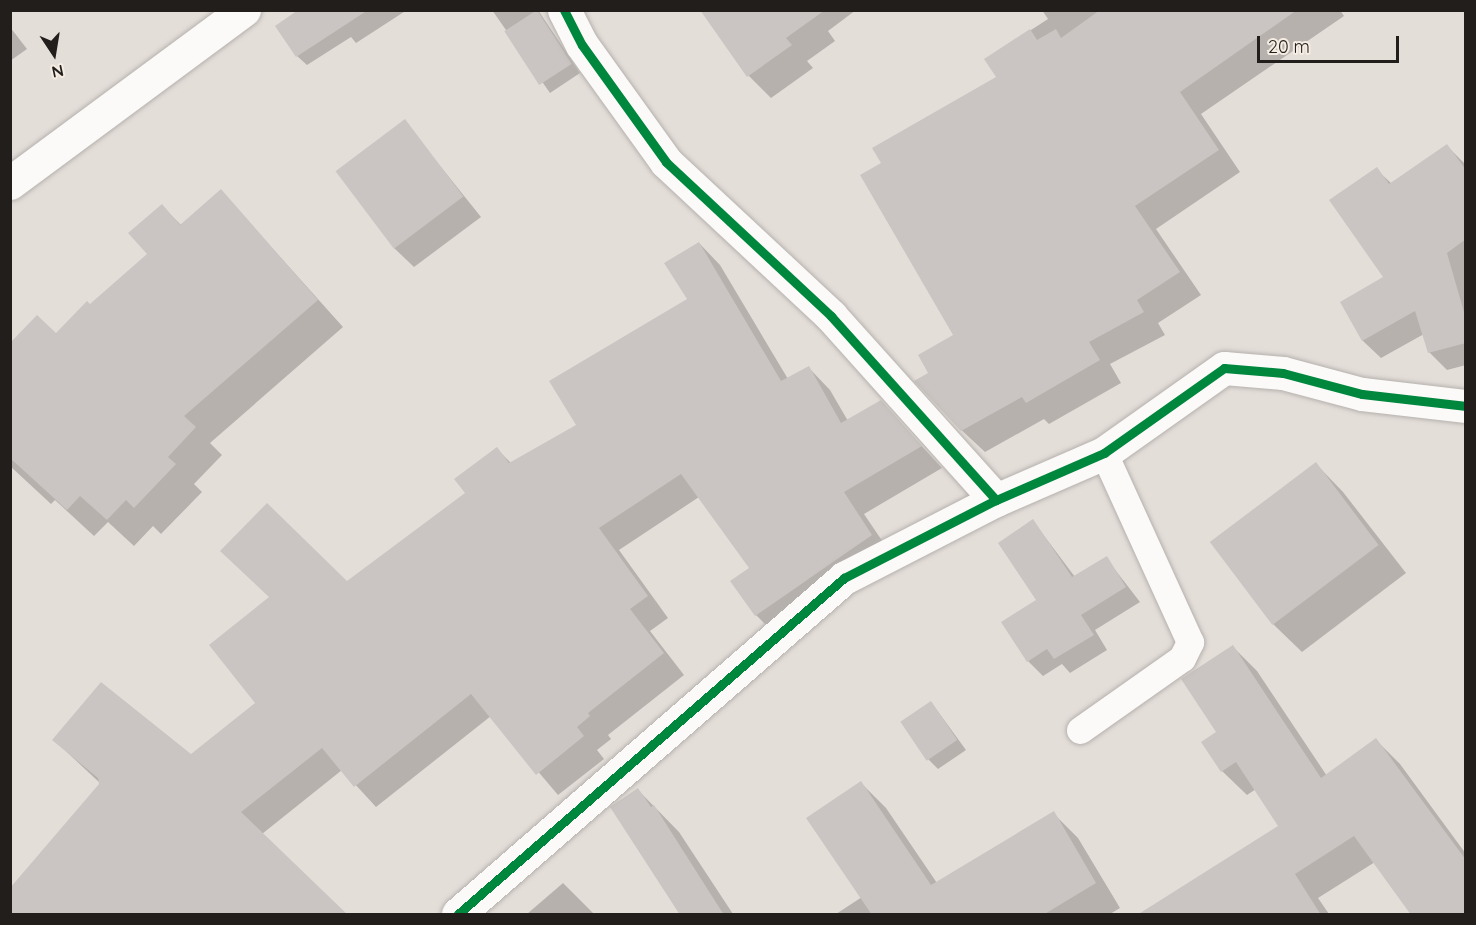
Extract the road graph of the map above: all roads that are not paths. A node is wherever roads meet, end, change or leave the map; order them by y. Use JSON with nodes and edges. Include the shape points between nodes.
{"nodes":[{"id":1,"x":564,"y":10,"type":"edge"},
{"id":2,"x":228,"y":16,"type":"edge"},
{"id":3,"x":10,"y":183,"type":"edge"},
{"id":4,"x":1466,"y":406,"type":"edge"},
{"id":5,"x":1104,"y":453,"type":"junction"},
{"id":6,"x":996,"y":501,"type":"junction"},
{"id":7,"x":1080,"y":730,"type":"dead end"},
{"id":8,"x":458,"y":915,"type":"edge"}],
"edges":[{"from":1,"to":6,"type":"street","via":[[582,45],[666,162],[831,316]]},
{"from":2,"to":3,"type":"street"},
{"from":4,"to":5,"type":"street","via":[[1362,394],[1283,373],[1224,368]]},
{"from":5,"to":6,"type":"street"},
{"from":5,"to":7,"type":"lane","via":[[1190,642],[1182,658]]},
{"from":6,"to":8,"type":"street","via":[[844,578]]}]}
